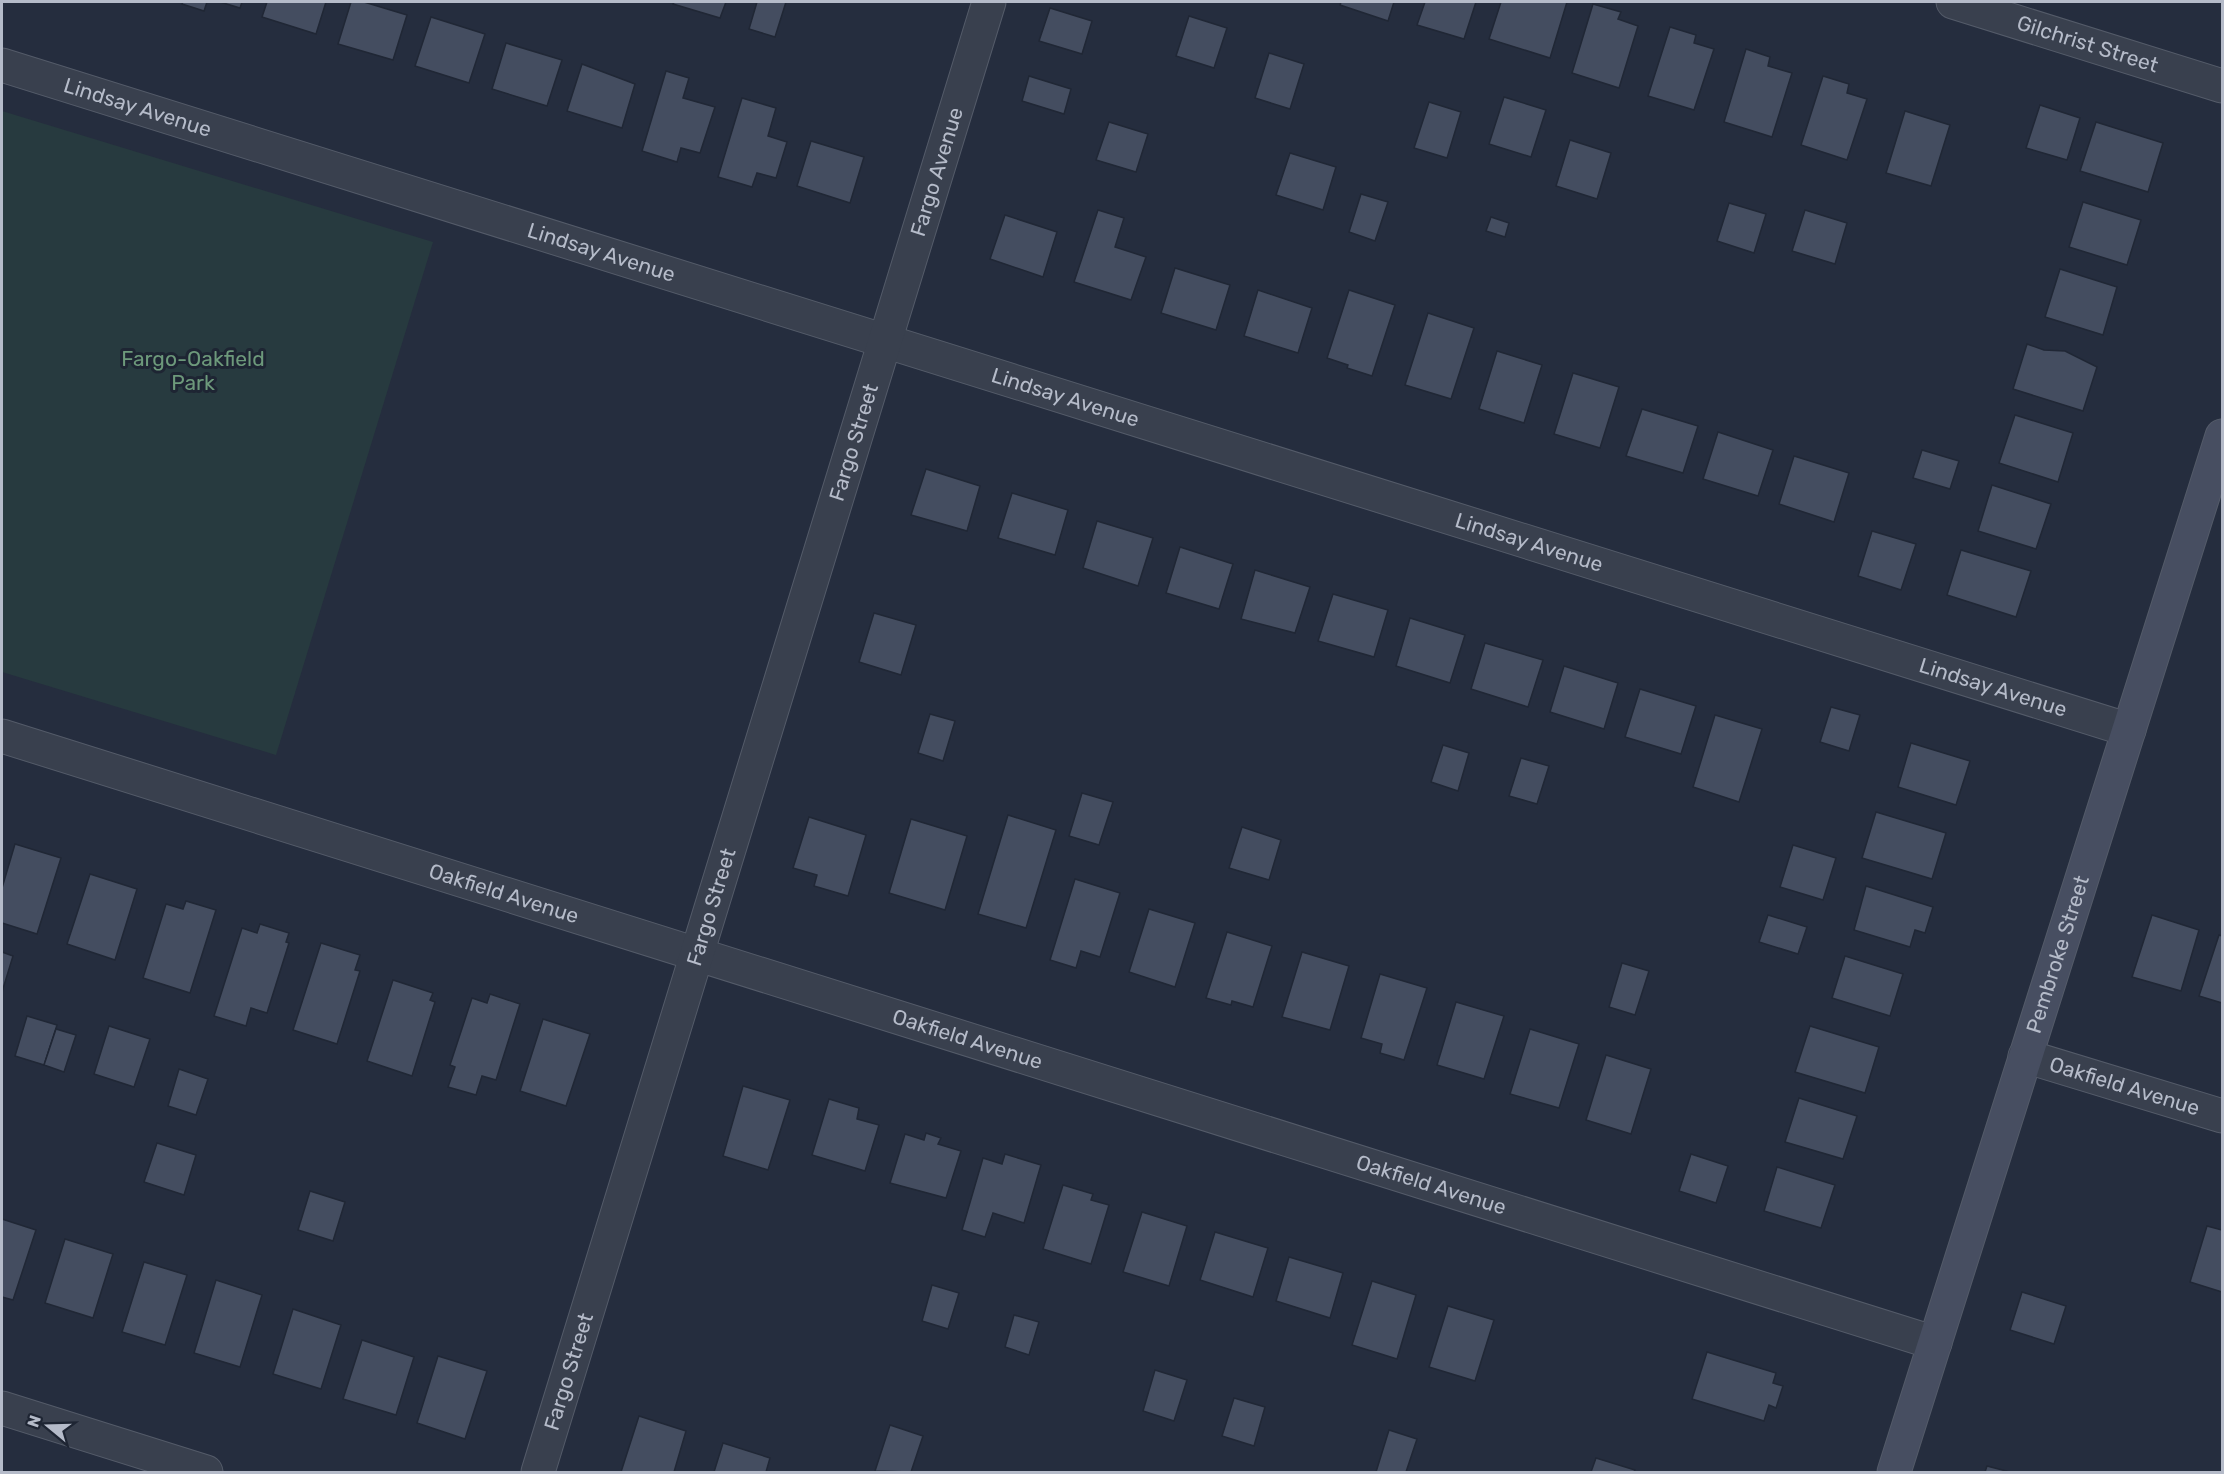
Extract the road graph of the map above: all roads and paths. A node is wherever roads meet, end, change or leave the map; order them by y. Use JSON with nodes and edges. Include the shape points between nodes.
{"nodes":[{"id":1,"x":989,"y":2,"type":"edge"},
{"id":2,"x":1953,"y":2,"type":"edge"},
{"id":3,"x":2,"y":65,"type":"edge"},
{"id":4,"x":2223,"y":86,"type":"edge"},
{"id":5,"x":884,"y":340,"type":"junction"},
{"id":6,"x":2223,"y":436,"type":"edge"},
{"id":7,"x":2214,"y":495,"type":"edge"},
{"id":8,"x":2129,"y":730,"type":"junction"},
{"id":9,"x":2,"y":736,"type":"edge"},
{"id":10,"x":697,"y":954,"type":"junction"},
{"id":11,"x":2025,"y":1056,"type":"junction"},
{"id":12,"x":2223,"y":1116,"type":"edge"},
{"id":13,"x":1935,"y":1343,"type":"junction"},
{"id":14,"x":2,"y":1408,"type":"edge"},
{"id":15,"x":207,"y":1473,"type":"edge"},
{"id":16,"x":538,"y":1473,"type":"edge"},
{"id":17,"x":1894,"y":1473,"type":"edge"}],
"edges":[{"from":1,"to":5,"type":"street","name":"Fargo Avenue"},
{"from":2,"to":4,"type":"street","name":"Gilchrist Street"},
{"from":3,"to":5,"type":"street","name":"Lindsay Avenue"},
{"from":5,"to":8,"type":"street","name":"Lindsay Avenue"},
{"from":5,"to":10,"type":"street","name":"Fargo Street"},
{"from":6,"to":7,"type":"street","name":"Pembroke Street"},
{"from":7,"to":8,"type":"street","name":"Pembroke Street"},
{"from":8,"to":11,"type":"street","name":"Pembroke Street"},
{"from":9,"to":10,"type":"street","name":"Oakfield Avenue"},
{"from":10,"to":13,"type":"street","name":"Oakfield Avenue"},
{"from":10,"to":16,"type":"street","name":"Fargo Street"},
{"from":11,"to":12,"type":"street","name":"Oakfield Avenue"},
{"from":11,"to":13,"type":"street","name":"Pembroke Street"},
{"from":13,"to":17,"type":"street","name":"Pembroke Street"},
{"from":14,"to":15,"type":"street"}]}
